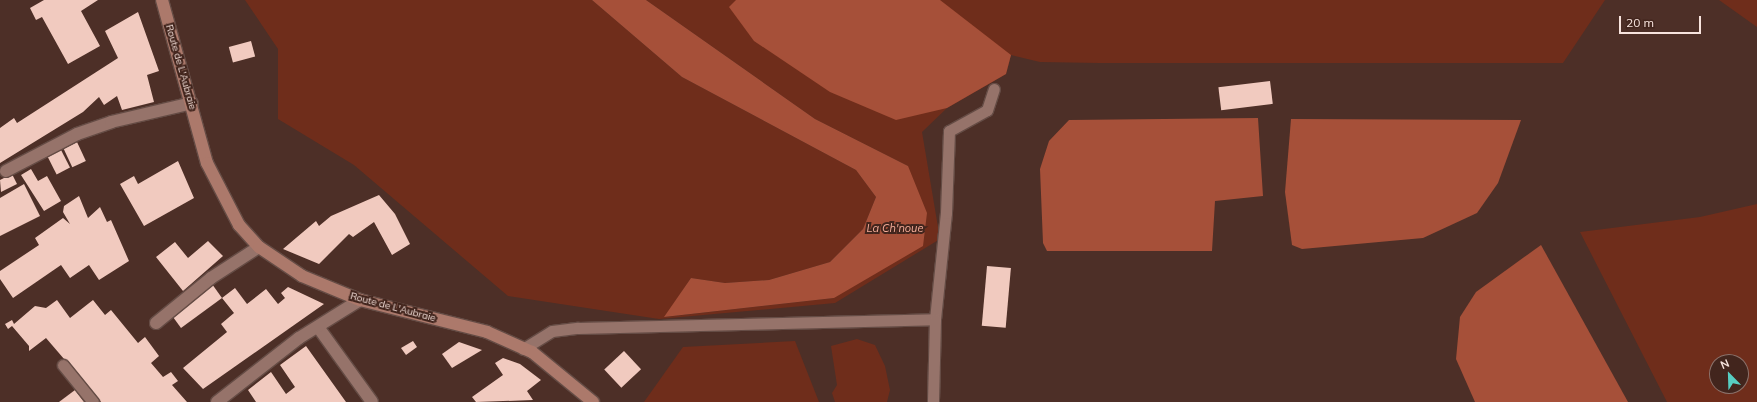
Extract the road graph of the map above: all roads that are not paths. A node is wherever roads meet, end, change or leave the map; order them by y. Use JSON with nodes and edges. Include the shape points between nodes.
{"nodes":[{"id":1,"x":162,"y":0,"type":"edge"},
{"id":2,"x":994,"y":90,"type":"dead end"},
{"id":3,"x":192,"y":103,"type":"junction"},
{"id":4,"x":6,"y":171,"type":"dead end"},
{"id":5,"x":259,"y":247,"type":"junction"},
{"id":6,"x":360,"y":300,"type":"junction"},
{"id":7,"x":935,"y":319,"type":"junction"},
{"id":8,"x":156,"y":323,"type":"dead end"},
{"id":9,"x":318,"y":327,"type":"junction"},
{"id":10,"x":523,"y":349,"type":"junction"},
{"id":11,"x":63,"y":365,"type":"dead end"},
{"id":12,"x":93,"y":402,"type":"edge"},
{"id":13,"x":218,"y":402,"type":"edge"},
{"id":14,"x":372,"y":402,"type":"edge"},
{"id":15,"x":593,"y":402,"type":"edge"},
{"id":16,"x":933,"y":402,"type":"edge"}],
"edges":[{"from":1,"to":3,"type":"street","name":"Route de L'Aubraie"},
{"from":2,"to":7,"type":"lane","via":[[987,110],[949,131],[946,213]]},
{"from":3,"to":4,"type":"street","via":[[112,122],[71,137]]},
{"from":3,"to":5,"type":"street","name":"Route de L'Aubraie","via":[[207,164],[221,195],[239,225]]},
{"from":5,"to":6,"type":"street","name":"Route de L'Aubraie","via":[[302,276]]},
{"from":5,"to":8,"type":"street","via":[[211,278]]},
{"from":6,"to":9,"type":"street"},
{"from":6,"to":10,"type":"street","name":"Route de L'Aubraie","via":[[487,332]]},
{"from":7,"to":10,"type":"lane","via":[[578,328],[552,330]]},
{"from":7,"to":16,"type":"lane"},
{"from":9,"to":13,"type":"street"},
{"from":9,"to":14,"type":"street"},
{"from":10,"to":15,"type":"street","name":"Route de L'Aubraie","via":[[556,369]]},
{"from":11,"to":12,"type":"lane"}]}
